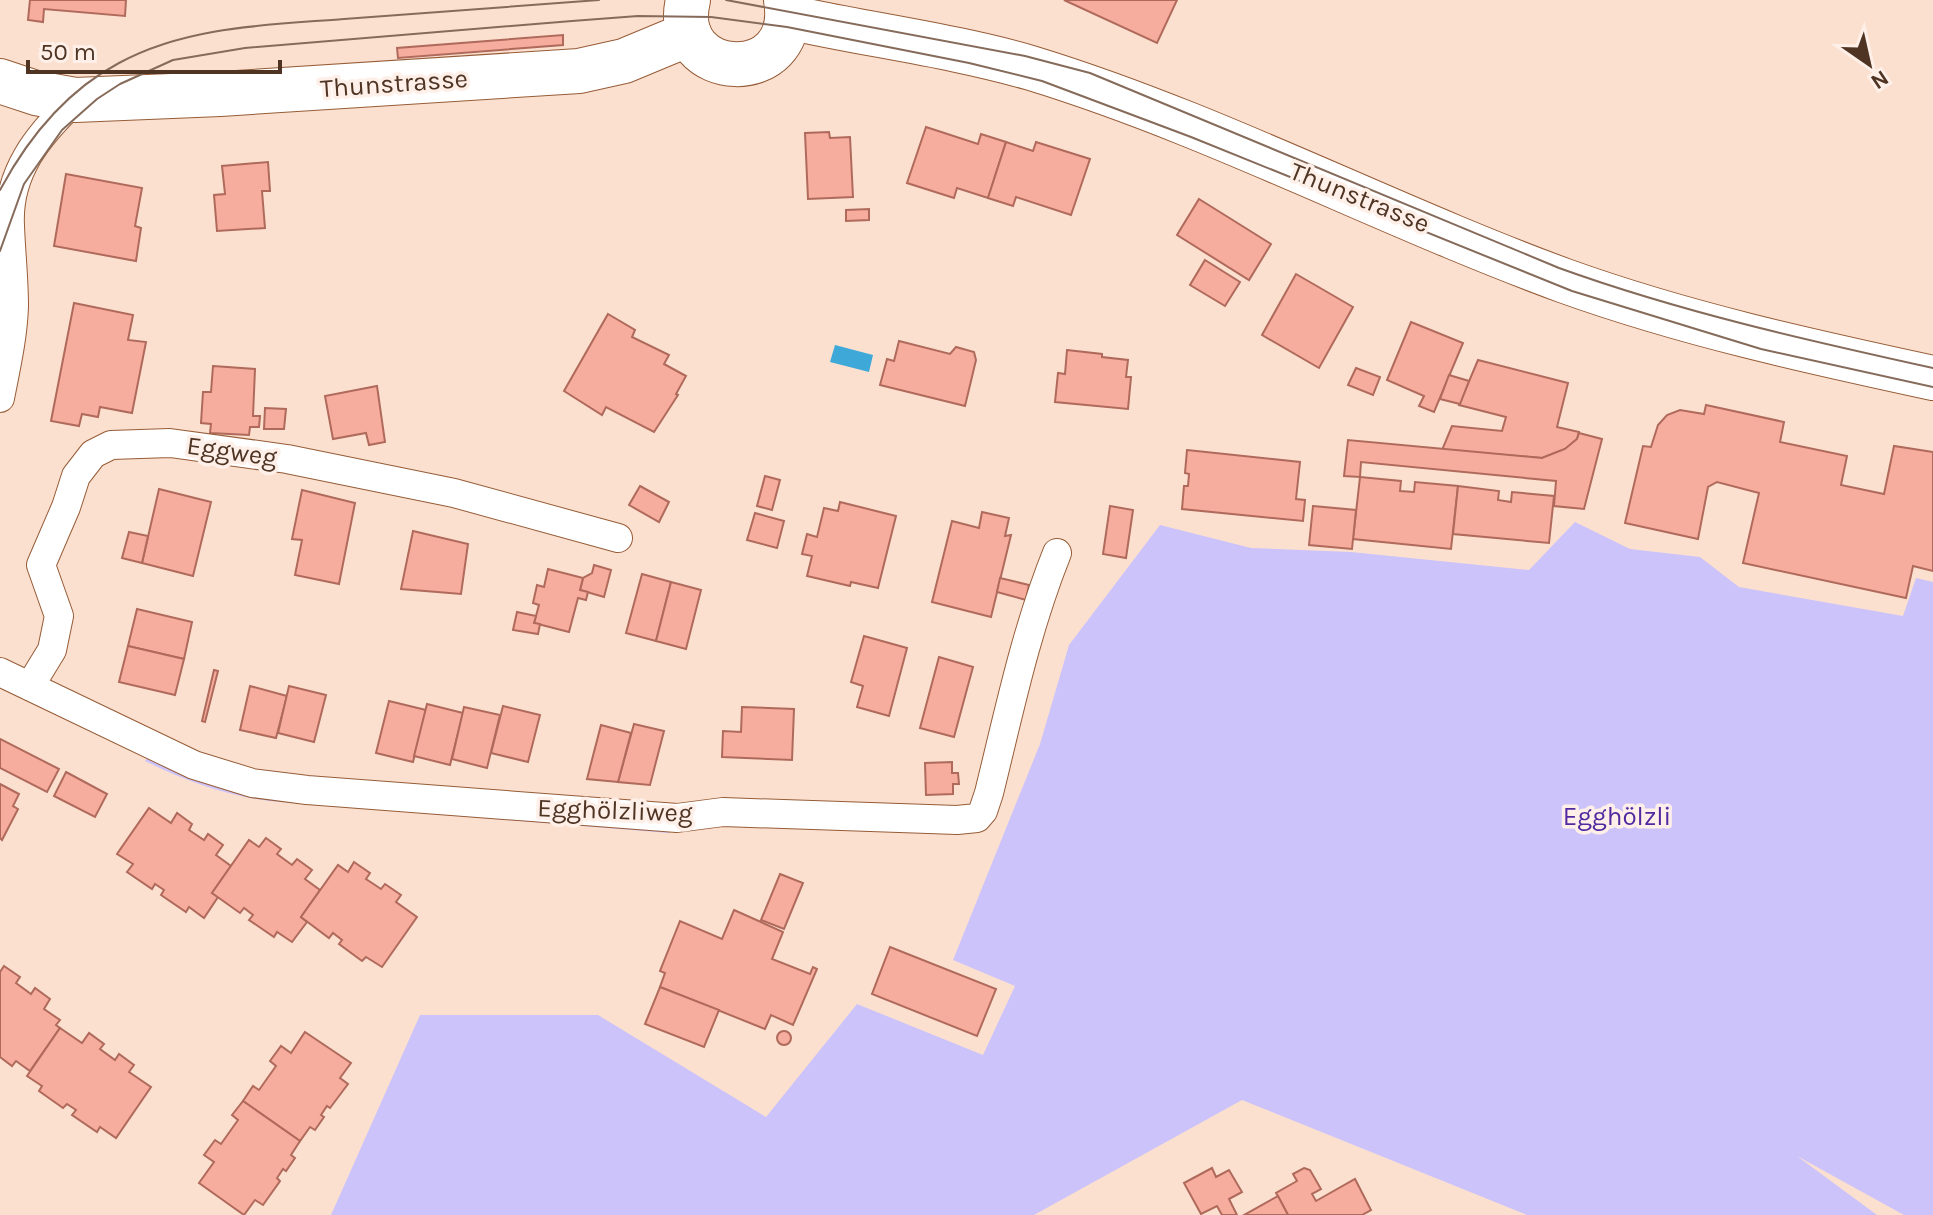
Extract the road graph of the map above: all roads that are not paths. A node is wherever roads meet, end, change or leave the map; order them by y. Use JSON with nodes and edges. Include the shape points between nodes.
{"nodes":[{"id":1,"x":787,"y":8,"type":"edge"},
{"id":2,"x":688,"y":17,"type":"edge"},
{"id":3,"x":0,"y":81,"type":"edge"},
{"id":4,"x":75,"y":100,"type":"junction"},
{"id":5,"x":1933,"y":378,"type":"edge"},
{"id":6,"x":0,"y":398,"type":"edge"},
{"id":7,"x":618,"y":538,"type":"dead end"},
{"id":8,"x":1057,"y":553,"type":"dead end"},
{"id":9,"x":0,"y":672,"type":"edge"},
{"id":10,"x":30,"y":686,"type":"junction"}],
"edges":[{"from":1,"to":2,"type":"main road","via":[[787,27],[776,47],[753,64],[738,66],[711,59],[698,48]]},
{"from":1,"to":5,"type":"main road","name":"Thunstrasse","via":[[1028,68],[1154,112],[1563,280],[1676,318]]},
{"from":2,"to":4,"type":"main road","name":"Thunstrasse","via":[[624,61],[579,71]]},
{"from":3,"to":4,"type":"main road","name":"Thunstrasse"},
{"from":4,"to":6,"type":"street","via":[[35,143],[14,182],[9,224],[14,308]]},
{"from":7,"to":10,"type":"street","name":"Eggweg","via":[[454,493],[287,459],[170,443],[111,445],[93,454],[76,476],[41,565],[59,616],[52,650]]},
{"from":8,"to":10,"type":"street","name":"Egghölzliweg","via":[[1026,646],[989,793],[977,818],[723,812],[677,818],[272,786],[194,765]]},
{"from":9,"to":10,"type":"street","name":"Egghölzliweg"}]}
